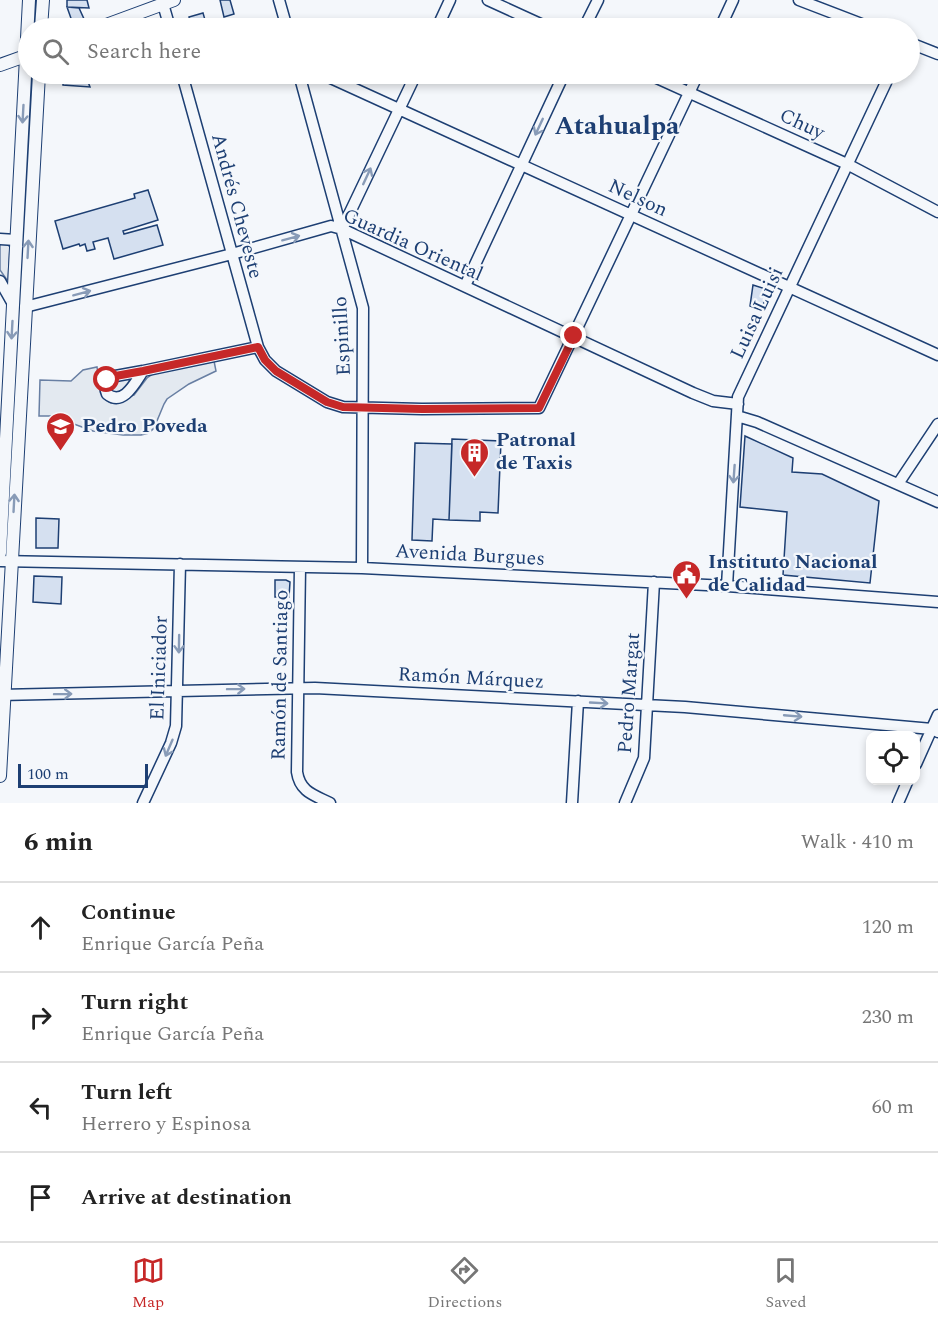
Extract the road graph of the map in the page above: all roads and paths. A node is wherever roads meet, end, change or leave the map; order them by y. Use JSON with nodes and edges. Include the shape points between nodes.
{"nodes":[{"id":1,"x":29,"y":0,"type":"edge"},
{"id":2,"x":42,"y":0,"type":"edge"},
{"id":3,"x":279,"y":0,"type":"edge"},
{"id":4,"x":450,"y":0,"type":"edge"},
{"id":5,"x":488,"y":0,"type":"edge"},
{"id":6,"x":598,"y":0,"type":"edge"},
{"id":7,"x":733,"y":0,"type":"edge"},
{"id":8,"x":799,"y":0,"type":"edge"},
{"id":9,"x":169,"y":2,"type":"edge"},
{"id":10,"x":28,"y":18,"type":"edge"},
{"id":11,"x":41,"y":18,"type":"edge"},
{"id":12,"x":125,"y":18,"type":"edge"},
{"id":13,"x":170,"y":18,"type":"edge"},
{"id":14,"x":284,"y":18,"type":"edge"},
{"id":15,"x":442,"y":18,"type":"edge"},
{"id":16,"x":527,"y":18,"type":"edge"},
{"id":17,"x":589,"y":18,"type":"edge"},
{"id":18,"x":725,"y":18,"type":"edge"},
{"id":19,"x":846,"y":18,"type":"edge"},
{"id":20,"x":920,"y":47,"type":"edge"},
{"id":21,"x":938,"y":54,"type":"edge"},
{"id":22,"x":18,"y":58,"type":"edge"},
{"id":23,"x":0,"y":64,"type":"edge"},
{"id":24,"x":25,"y":84,"type":"edge"},
{"id":25,"x":38,"y":84,"type":"edge"},
{"id":26,"x":185,"y":84,"type":"edge"},
{"id":27,"x":302,"y":84,"type":"edge"},
{"id":28,"x":345,"y":84,"type":"edge"},
{"id":29,"x":411,"y":84,"type":"edge"},
{"id":30,"x":559,"y":84,"type":"edge"},
{"id":31,"x":671,"y":84,"type":"edge"},
{"id":32,"x":693,"y":84,"type":"edge"},
{"id":33,"x":885,"y":84,"type":"edge"},
{"id":34,"x":689,"y":92,"type":"junction"},
{"id":35,"x":400,"y":108,"type":"junction"},
{"id":36,"x":847,"y":164,"type":"junction"},
{"id":37,"x":522,"y":165,"type":"junction"},
{"id":38,"x":938,"y":212,"type":"edge"},
{"id":39,"x":631,"y":215,"type":"junction"},
{"id":40,"x":342,"y":229,"type":"junction"},
{"id":41,"x":0,"y":239,"type":"edge"},
{"id":42,"x":16,"y":240,"type":"junction"},
{"id":43,"x":232,"y":254,"type":"junction"},
{"id":44,"x":0,"y":281,"type":"edge"},
{"id":45,"x":465,"y":286,"type":"junction"},
{"id":46,"x":789,"y":287,"type":"junction"},
{"id":47,"x":19,"y":305,"type":"junction"},
{"id":48,"x":574,"y":336,"type":"junction"},
{"id":49,"x":258,"y":347,"type":"junction"},
{"id":50,"x":938,"y":355,"type":"edge"},
{"id":51,"x":143,"y":371,"type":"dead end"},
{"id":52,"x":5,"y":376,"type":"edge"},
{"id":53,"x":738,"y":404,"type":"junction"},
{"id":54,"x":362,"y":408,"type":"junction"},
{"id":55,"x":737,"y":416,"type":"junction"},
{"id":56,"x":938,"y":424,"type":"edge"},
{"id":57,"x":898,"y":484,"type":"junction"},
{"id":58,"x":938,"y":502,"type":"edge"},
{"id":59,"x":0,"y":553,"type":"edge"},
{"id":60,"x":6,"y":561,"type":"edge"},
{"id":61,"x":180,"y":564,"type":"junction"},
{"id":62,"x":300,"y":567,"type":"junction"},
{"id":63,"x":362,"y":568,"type":"junction"},
{"id":64,"x":654,"y":582,"type":"junction"},
{"id":65,"x":727,"y":586,"type":"junction"},
{"id":66,"x":938,"y":602,"type":"edge"},
{"id":67,"x":298,"y":688,"type":"junction"},
{"id":68,"x":178,"y":691,"type":"junction"},
{"id":69,"x":2,"y":695,"type":"edge"},
{"id":70,"x":578,"y":702,"type":"junction"},
{"id":71,"x":647,"y":705,"type":"junction"},
{"id":72,"x":938,"y":715,"type":"edge"},
{"id":73,"x":935,"y":730,"type":"edge"},
{"id":74,"x":920,"y":756,"type":"edge"},
{"id":75,"x":0,"y":776,"type":"edge"},
{"id":76,"x":906,"y":785,"type":"edge"},
{"id":77,"x":143,"y":803,"type":"edge"},
{"id":78,"x":330,"y":803,"type":"edge"},
{"id":79,"x":572,"y":803,"type":"edge"},
{"id":80,"x":625,"y":803,"type":"edge"},
{"id":81,"x":898,"y":803,"type":"edge"}],
"edges":[{"from":1,"to":10,"type":"main road"},
{"from":2,"to":11,"type":"main road"},
{"from":3,"to":14,"type":"street"},
{"from":4,"to":15,"type":"street"},
{"from":5,"to":16,"type":"street"},
{"from":6,"to":17,"type":"street"},
{"from":7,"to":18,"type":"street"},
{"from":8,"to":19,"type":"street"},
{"from":9,"to":12,"type":"main road"},
{"from":9,"to":13,"type":"street"},
{"from":20,"to":21,"type":"street"},
{"from":22,"to":23,"type":"main road"},
{"from":24,"to":42,"type":"main road","one_way":true},
{"from":47,"to":25,"type":"main road","one_way":true},
{"from":26,"to":43,"type":"street","name":"Andrés Cheveste"},
{"from":27,"to":40,"type":"street","name":"Espinillo"},
{"from":28,"to":35,"type":"street","name":"Nelson"},
{"from":29,"to":35,"type":"street"},
{"from":30,"to":37,"type":"street","one_way":true},
{"from":31,"to":34,"type":"street","name":"Chuy"},
{"from":32,"to":34,"type":"street"},
{"from":33,"to":36,"type":"street","name":"Luisa Luisi"},
{"from":34,"to":36,"type":"street","name":"Chuy"},
{"from":34,"to":39,"type":"street"},
{"from":35,"to":37,"type":"street","name":"Nelson"},
{"from":40,"to":35,"type":"street","one_way":true},
{"from":36,"to":38,"type":"street","name":"Chuy"},
{"from":36,"to":46,"type":"street","name":"Luisa Luisi"},
{"from":37,"to":39,"type":"street","name":"Nelson"},
{"from":37,"to":45,"type":"street"},
{"from":39,"to":46,"type":"street","name":"Nelson"},
{"from":39,"to":48,"type":"street"},
{"from":43,"to":40,"type":"street","name":"Guardia Oriental","one_way":true,"via":[[331,226]]},
{"from":40,"to":45,"type":"street","name":"Guardia Oriental"},
{"from":40,"to":54,"type":"street","name":"Espinillo","via":[[363,308]]},
{"from":41,"to":42,"type":"street"},
{"from":42,"to":47,"type":"main road"},
{"from":47,"to":43,"type":"street","name":"Guardia Oriental","one_way":true},
{"from":43,"to":49,"type":"street","name":"Andrés Cheveste"},
{"from":44,"to":47,"type":"street"},
{"from":45,"to":48,"type":"street","name":"Guardia Oriental"},
{"from":46,"to":50,"type":"street","name":"Nelson"},
{"from":46,"to":53,"type":"street","name":"Luisa Luisi"},
{"from":47,"to":52,"type":"main road","one_way":true},
{"from":60,"to":47,"type":"main road","one_way":true},
{"from":48,"to":53,"type":"street","name":"Guardia Oriental","via":[[699,396]]},
{"from":48,"to":54,"type":"street","via":[[539,408]]},
{"from":49,"to":51,"type":"street"},
{"from":49,"to":54,"type":"street","via":[[276,371],[318,396],[338,406]]},
{"from":52,"to":59,"type":"main road"},
{"from":53,"to":55,"type":"street","name":"Luisa Luisi"},
{"from":54,"to":63,"type":"street","name":"Espinillo"},
{"from":55,"to":57,"type":"street"},
{"from":55,"to":65,"type":"street","name":"Luisa Luisi","one_way":true},
{"from":56,"to":57,"type":"street"},
{"from":57,"to":58,"type":"street"},
{"from":60,"to":61,"type":"street","name":"Avenida Burgues"},
{"from":60,"to":69,"type":"main road"},
{"from":61,"to":62,"type":"street","name":"Avenida Burgues"},
{"from":61,"to":68,"type":"street","name":"El Iniciador","one_way":true},
{"from":62,"to":63,"type":"street","name":"Avenida Burgues"},
{"from":62,"to":67,"type":"street","name":"Ramón de Santiago"},
{"from":63,"to":64,"type":"street","name":"Avenida Burgues"},
{"from":64,"to":65,"type":"street","name":"Avenida Burgues"},
{"from":64,"to":71,"type":"street","name":"Pedro Margat"},
{"from":65,"to":66,"type":"street","name":"Avenida Burgues"},
{"from":68,"to":67,"type":"street","name":"Ramón Márquez","one_way":true},
{"from":67,"to":70,"type":"street","name":"Ramón Márquez"},
{"from":67,"to":78,"type":"street","name":"Ramón de Santiago","via":[[298,777],[308,792]]},
{"from":69,"to":68,"type":"street","name":"Ramón Márquez","one_way":true},
{"from":68,"to":77,"type":"street","name":"El Iniciador","one_way":true,"via":[[174,736]]},
{"from":69,"to":75,"type":"main road"},
{"from":70,"to":71,"type":"street","name":"Ramón Márquez","one_way":true},
{"from":70,"to":79,"type":"street"},
{"from":71,"to":73,"type":"street","name":"Ramón Márquez","one_way":true},
{"from":71,"to":80,"type":"street","name":"Pedro Margat","via":[[644,758]]},
{"from":72,"to":73,"type":"street"},
{"from":73,"to":74,"type":"street"},
{"from":76,"to":81,"type":"street"}]}
